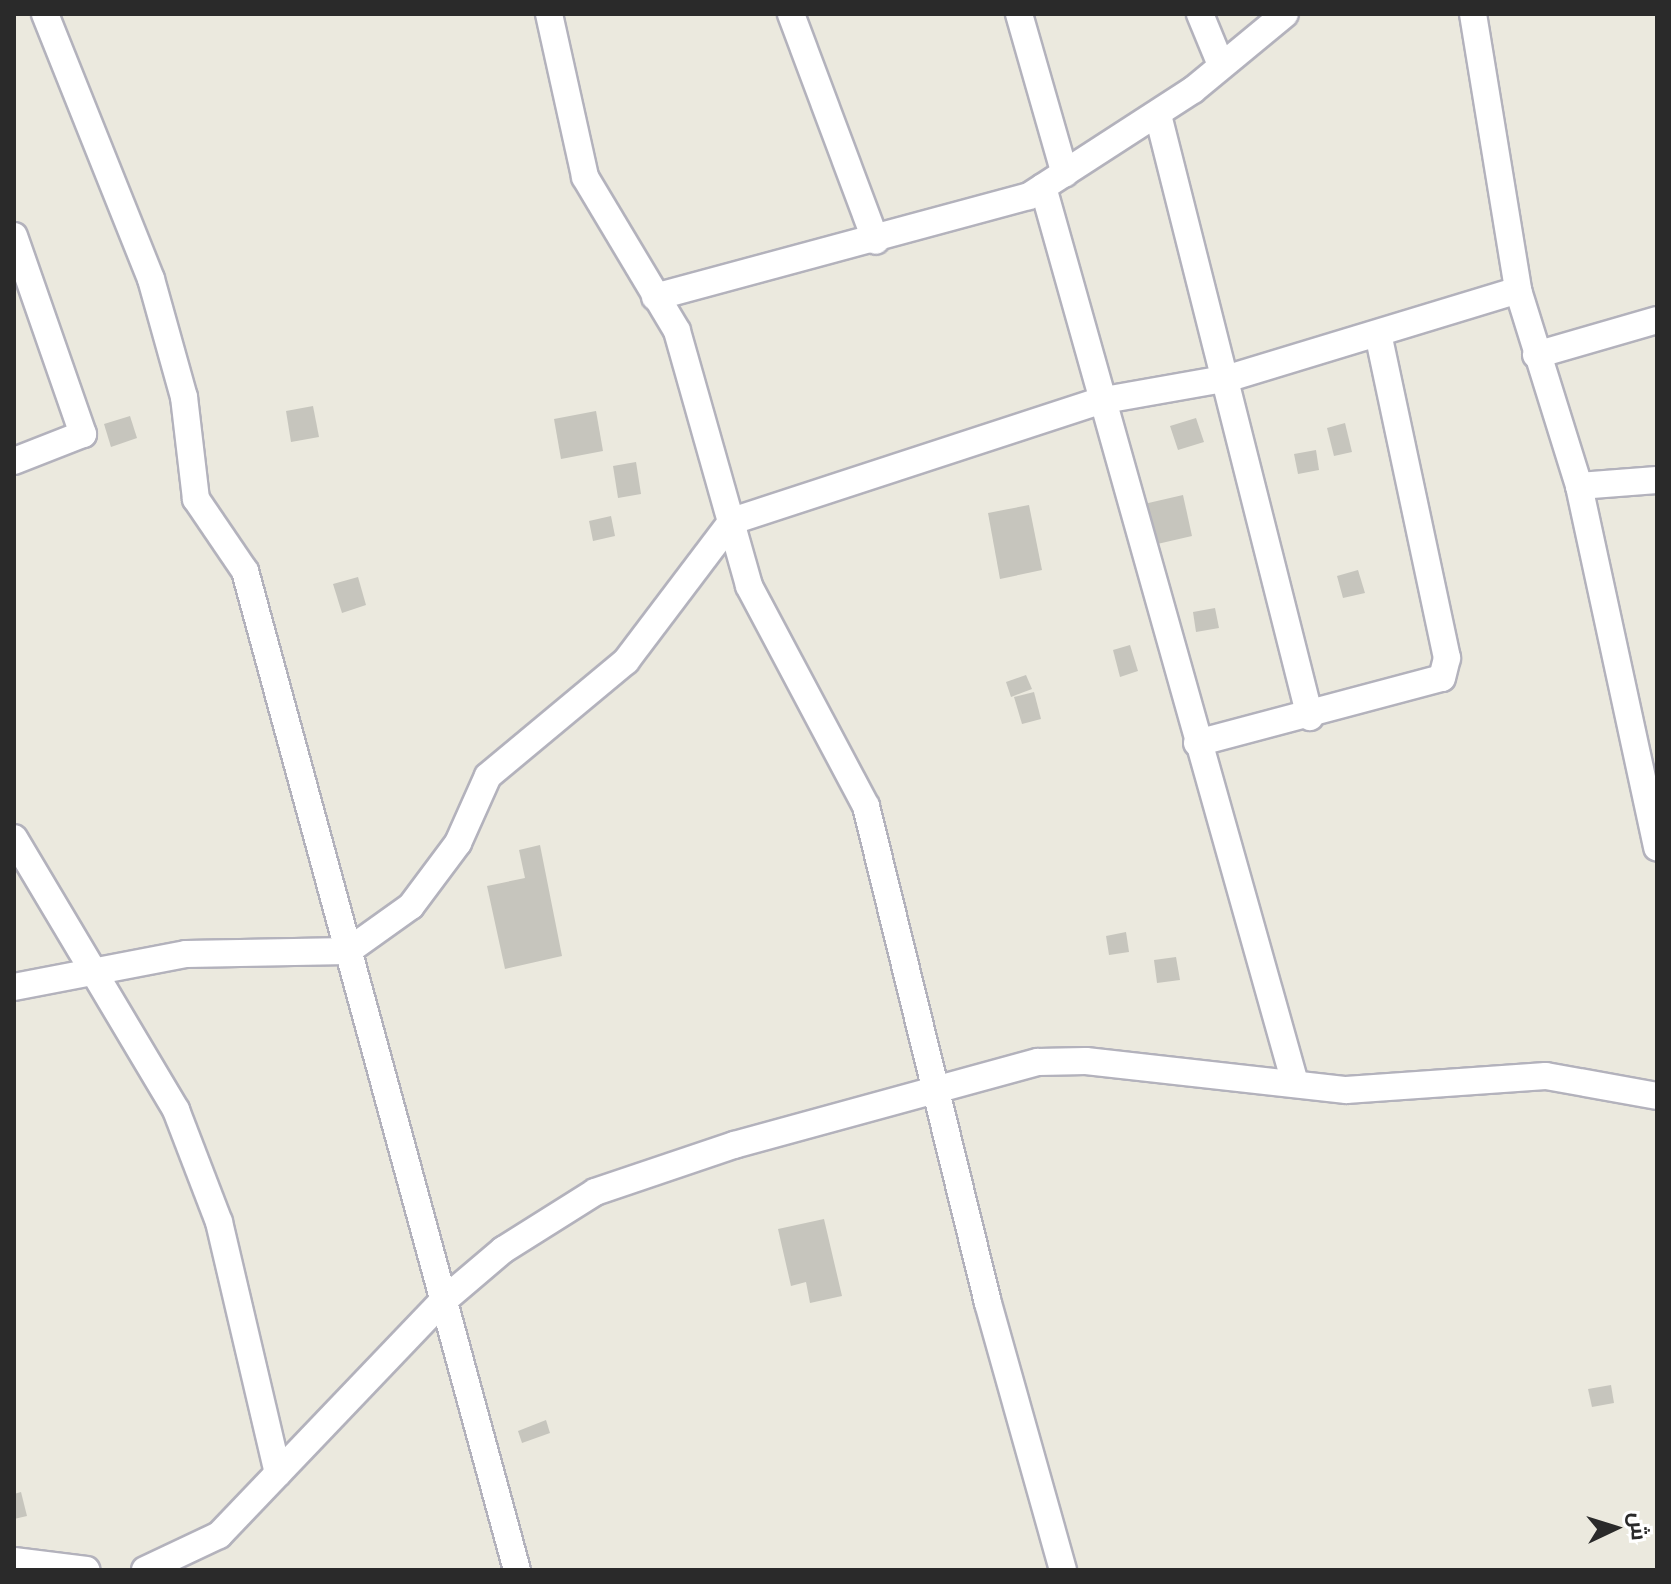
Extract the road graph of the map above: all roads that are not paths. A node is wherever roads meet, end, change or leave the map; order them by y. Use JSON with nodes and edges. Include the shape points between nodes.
{"nodes":[{"id":1,"x":45,"y":14,"type":"edge"},
{"id":2,"x":549,"y":14,"type":"edge"},
{"id":3,"x":791,"y":14,"type":"edge"},
{"id":4,"x":1019,"y":14,"type":"edge"},
{"id":5,"x":1200,"y":14,"type":"edge"},
{"id":6,"x":1285,"y":14,"type":"edge"},
{"id":7,"x":1473,"y":14,"type":"edge"},
{"id":8,"x":1221,"y":65,"type":"junction"},
{"id":9,"x":1158,"y":115,"type":"junction"},
{"id":10,"x":1054,"y":181,"type":"junction"},
{"id":11,"x":14,"y":236,"type":"edge"},
{"id":12,"x":876,"y":241,"type":"junction"},
{"id":13,"x":1518,"y":290,"type":"junction"},
{"id":14,"x":655,"y":297,"type":"junction"},
{"id":15,"x":1657,"y":320,"type":"edge"},
{"id":16,"x":1378,"y":334,"type":"junction"},
{"id":17,"x":1536,"y":355,"type":"junction"},
{"id":18,"x":1229,"y":378,"type":"junction"},
{"id":19,"x":1099,"y":401,"type":"junction"},
{"id":20,"x":14,"y":461,"type":"edge"},
{"id":21,"x":1657,"y":480,"type":"edge"},
{"id":22,"x":1579,"y":486,"type":"junction"},
{"id":23,"x":732,"y":521,"type":"junction"},
{"id":24,"x":1310,"y":717,"type":"junction"},
{"id":25,"x":1197,"y":743,"type":"junction"},
{"id":26,"x":14,"y":838,"type":"edge"},
{"id":27,"x":1657,"y":848,"type":"edge"},
{"id":28,"x":348,"y":951,"type":"junction"},
{"id":29,"x":90,"y":973,"type":"junction"},
{"id":30,"x":14,"y":987,"type":"edge"},
{"id":31,"x":1295,"y":1083,"type":"junction"},
{"id":32,"x":932,"y":1085,"type":"junction"},
{"id":33,"x":1657,"y":1096,"type":"edge"},
{"id":34,"x":443,"y":1301,"type":"junction"},
{"id":35,"x":278,"y":1473,"type":"junction"},
{"id":36,"x":14,"y":1561,"type":"edge"},
{"id":37,"x":86,"y":1570,"type":"edge"},
{"id":38,"x":145,"y":1570,"type":"edge"},
{"id":39,"x":517,"y":1570,"type":"edge"},
{"id":40,"x":1063,"y":1570,"type":"edge"}],
"edges":[{"from":1,"to":28,"type":"street","via":[[151,279],[184,397],[196,499],[245,571]]},
{"from":2,"to":14,"type":"street","via":[[585,177]]},
{"from":3,"to":12,"type":"street"},
{"from":4,"to":10,"type":"street"},
{"from":5,"to":8,"type":"street"},
{"from":6,"to":8,"type":"street"},
{"from":7,"to":13,"type":"street"},
{"from":8,"to":9,"type":"street"},
{"from":9,"to":10,"type":"street"},
{"from":9,"to":18,"type":"street"},
{"from":10,"to":12,"type":"street"},
{"from":10,"to":19,"type":"street"},
{"from":11,"to":20,"type":"street","via":[[83,434]]},
{"from":12,"to":14,"type":"street"},
{"from":13,"to":16,"type":"street"},
{"from":13,"to":17,"type":"street"},
{"from":14,"to":23,"type":"street","via":[[689,363]]},
{"from":15,"to":17,"type":"street"},
{"from":16,"to":18,"type":"street"},
{"from":16,"to":24,"type":"street","via":[[1447,658],[1442,678],[1427,688]]},
{"from":17,"to":22,"type":"street"},
{"from":18,"to":19,"type":"street"},
{"from":18,"to":24,"type":"street"},
{"from":19,"to":23,"type":"street"},
{"from":19,"to":25,"type":"street"},
{"from":21,"to":22,"type":"street"},
{"from":22,"to":27,"type":"street"},
{"from":23,"to":28,"type":"street","via":[[626,661],[488,776],[458,843],[411,906]]},
{"from":23,"to":32,"type":"street","via":[[749,586],[866,806]]},
{"from":24,"to":25,"type":"street"},
{"from":25,"to":31,"type":"street"},
{"from":26,"to":29,"type":"street"},
{"from":28,"to":29,"type":"street","via":[[186,954]]},
{"from":28,"to":34,"type":"street"},
{"from":29,"to":30,"type":"street"},
{"from":29,"to":35,"type":"street","via":[[136,1033],[219,1222]]},
{"from":31,"to":32,"type":"street","via":[[1086,1061],[1038,1062]]},
{"from":31,"to":33,"type":"street","via":[[1346,1090],[1546,1076]]},
{"from":32,"to":34,"type":"street","via":[[595,1192],[503,1250]]},
{"from":32,"to":40,"type":"street"},
{"from":34,"to":35,"type":"street"},
{"from":34,"to":39,"type":"street"},
{"from":35,"to":38,"type":"street","via":[[219,1535]]},
{"from":36,"to":37,"type":"street"}]}
